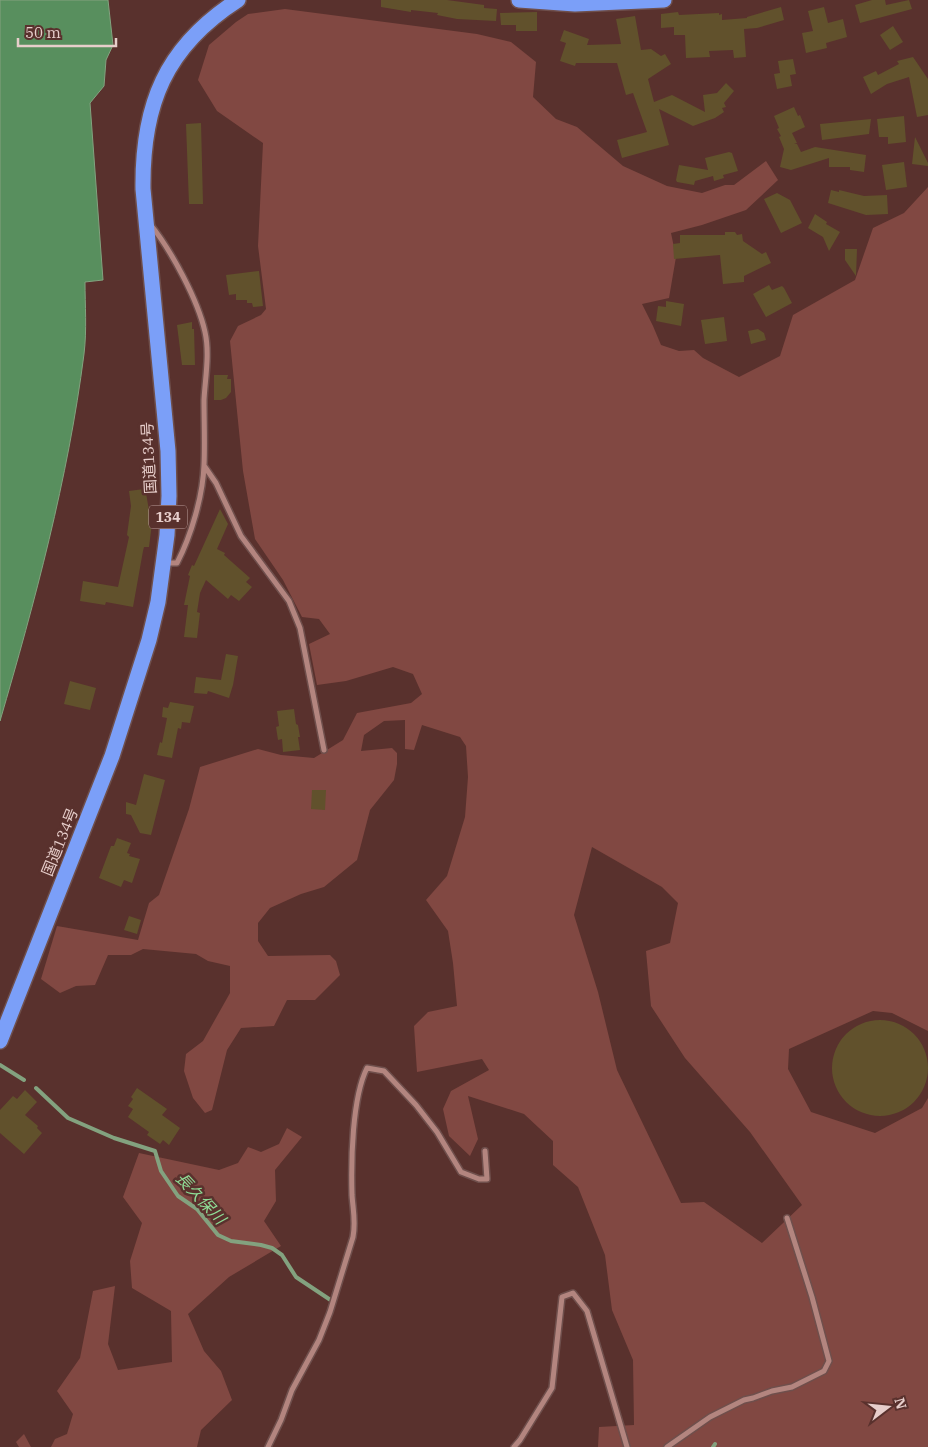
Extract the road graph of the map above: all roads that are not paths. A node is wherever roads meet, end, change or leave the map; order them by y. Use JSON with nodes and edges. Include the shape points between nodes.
{"nodes":[{"id":1,"x":238,"y":0,"type":"edge"},
{"id":2,"x":519,"y":0,"type":"edge"},
{"id":3,"x":664,"y":0,"type":"edge"},
{"id":4,"x":145,"y":218,"type":"junction"},
{"id":5,"x":204,"y":466,"type":"junction"},
{"id":6,"x":164,"y":563,"type":"junction"},
{"id":7,"x":324,"y":750,"type":"dead end"},
{"id":8,"x":0,"y":1041,"type":"edge"},
{"id":9,"x":486,"y":1151,"type":"dead end"},
{"id":10,"x":787,"y":1218,"type":"dead end"},
{"id":11,"x":268,"y":1447,"type":"edge"},
{"id":12,"x":514,"y":1447,"type":"edge"},
{"id":13,"x":627,"y":1447,"type":"edge"},
{"id":14,"x":667,"y":1447,"type":"edge"}],
"edges":[{"from":1,"to":4,"type":"highway","name":"国道134号","number":"134","via":[[194,35],[160,83],[151,108],[142,164]]},
{"from":2,"to":3,"type":"highway","via":[[575,4]]},
{"from":4,"to":5,"type":"street","via":[[166,244],[200,314],[206,335]]},
{"from":4,"to":6,"type":"highway","name":"国道134号","number":"134","via":[[168,451],[169,496]]},
{"from":5,"to":6,"type":"street","via":[[201,493],[185,548],[177,563]]},
{"from":5,"to":7,"type":"street","via":[[216,482],[241,536],[289,601],[300,628]]},
{"from":6,"to":8,"type":"highway","name":"国道134号","number":"134","via":[[149,640],[112,756]]},
{"from":9,"to":11,"type":"street","via":[[487,1179],[479,1180],[461,1172],[416,1105],[384,1072],[367,1068],[358,1102],[354,1144],[353,1237],[326,1322]]},
{"from":10,"to":14,"type":"street","via":[[829,1361],[824,1371],[792,1387],[744,1400],[710,1417]]},
{"from":12,"to":13,"type":"street","via":[[552,1388],[562,1297],[573,1293],[587,1311]]}]}
